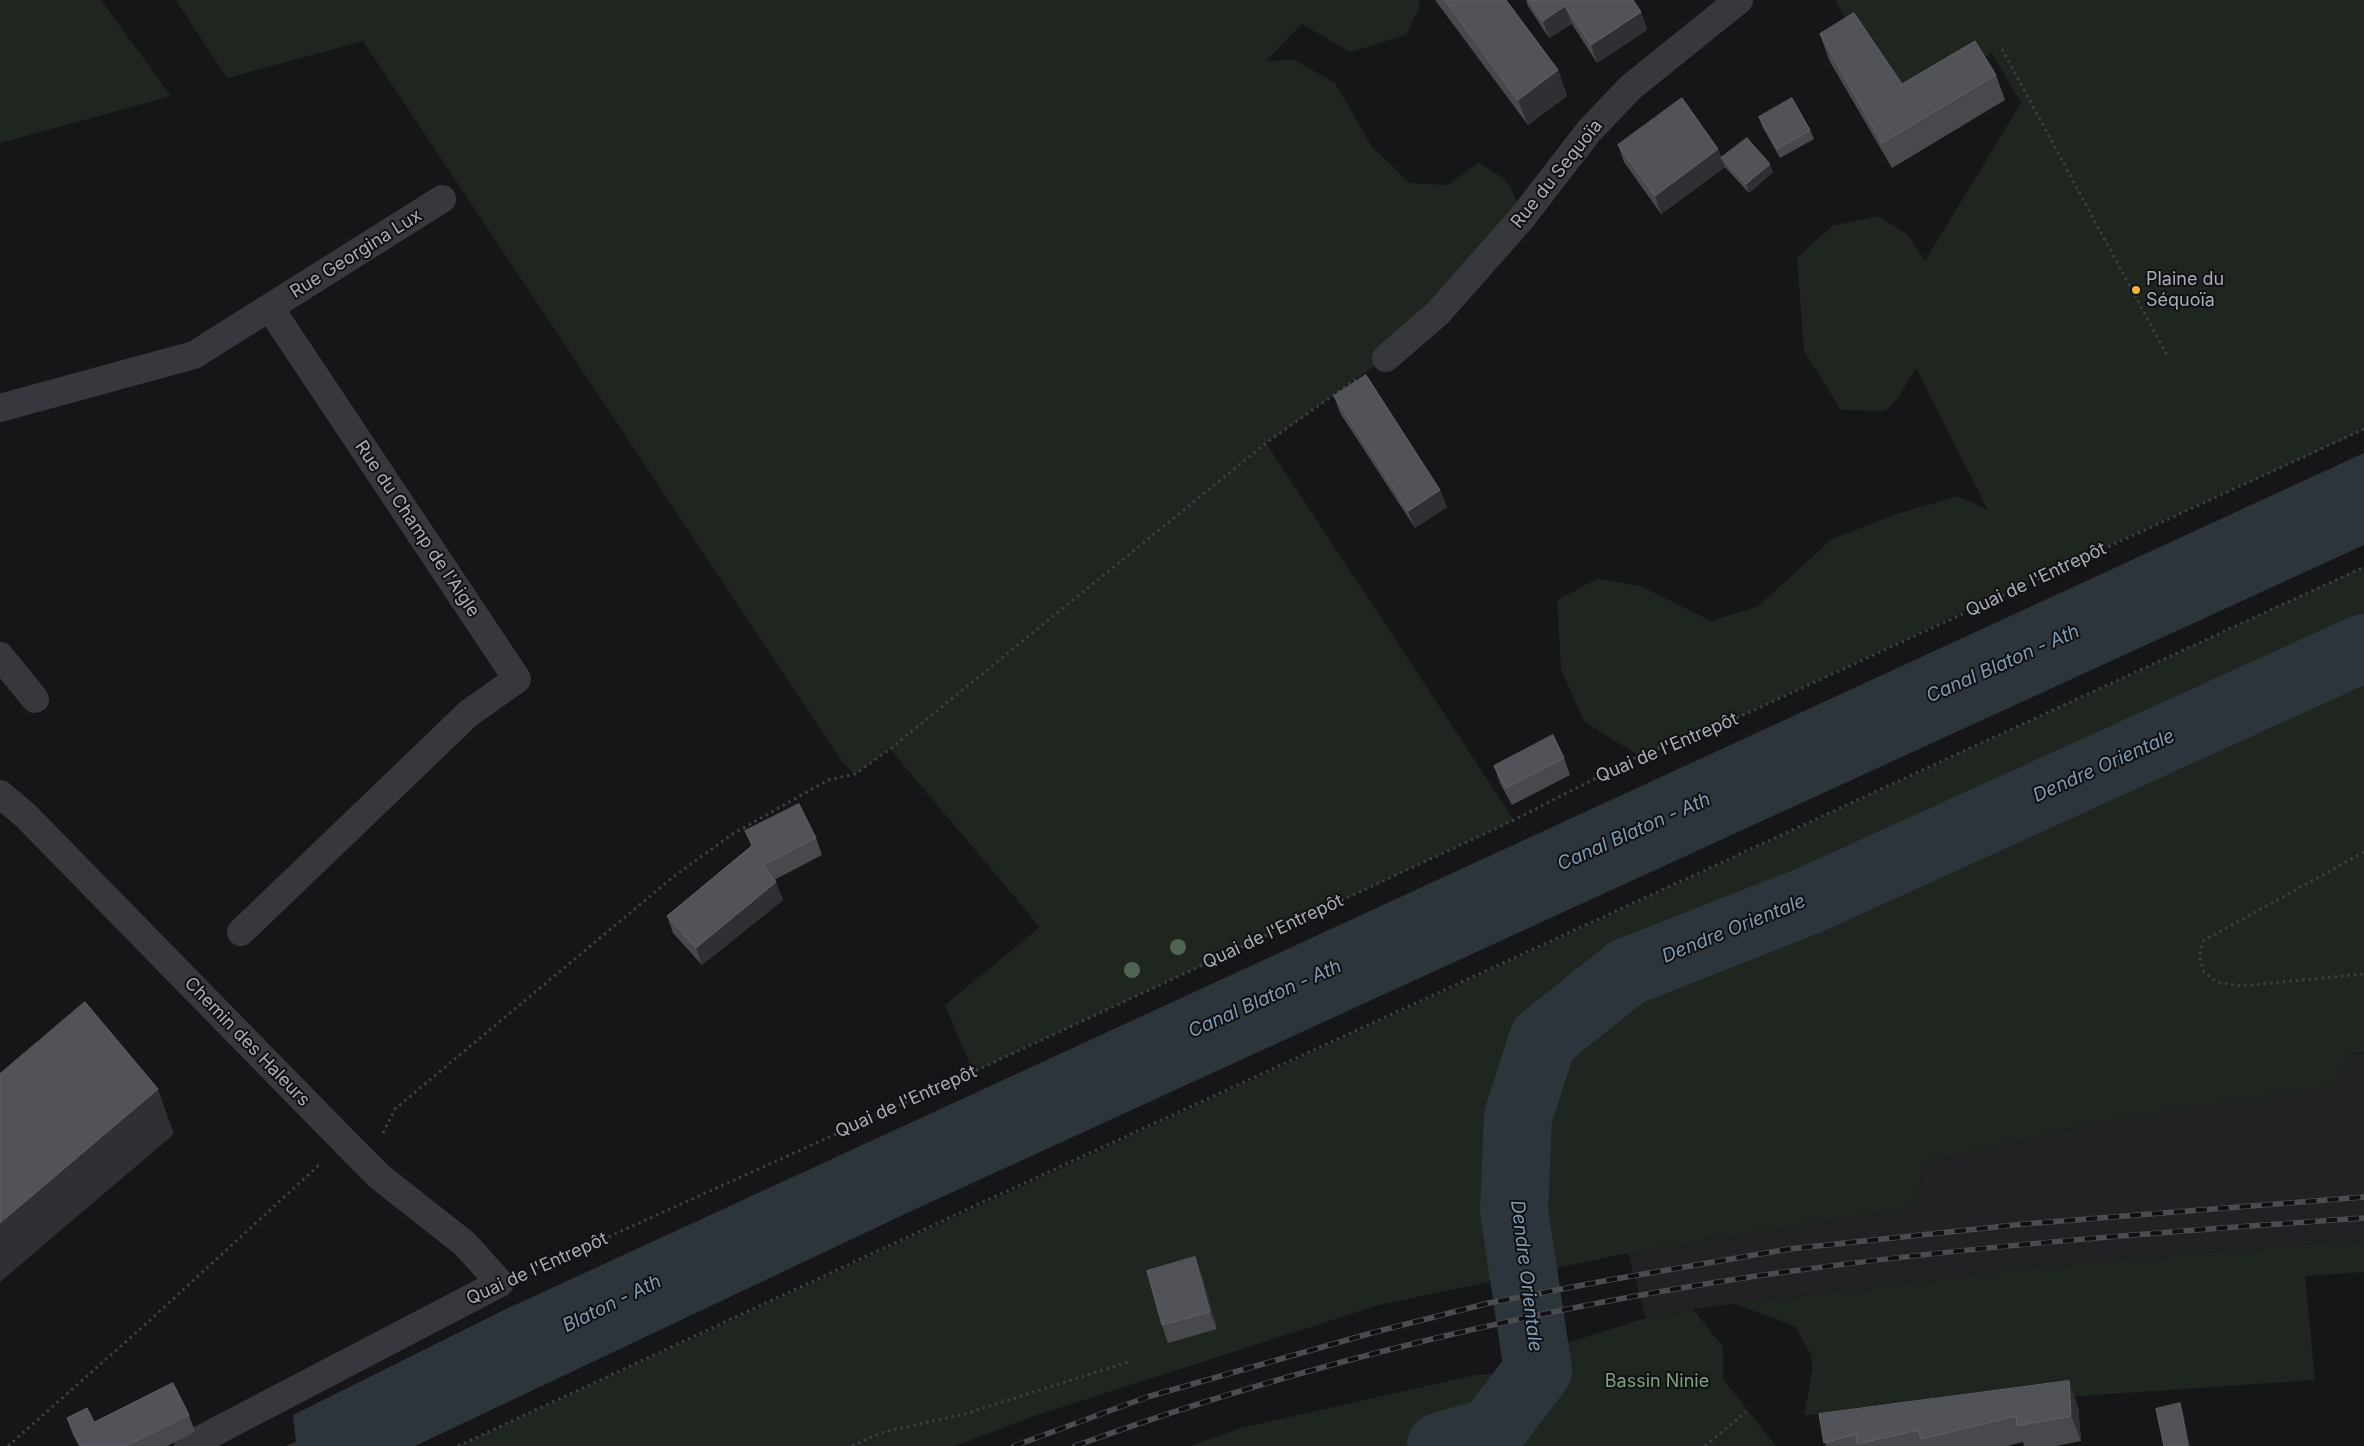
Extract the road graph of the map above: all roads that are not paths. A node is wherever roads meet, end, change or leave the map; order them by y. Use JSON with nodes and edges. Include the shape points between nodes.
{"nodes":[{"id":1,"x":1739,"y":0,"type":"edge"},
{"id":2,"x":442,"y":199,"type":"dead end"},
{"id":3,"x":270,"y":308,"type":"junction"},
{"id":4,"x":1386,"y":358,"type":"road end"},
{"id":5,"x":0,"y":408,"type":"edge"},
{"id":6,"x":0,"y":656,"type":"edge"},
{"id":7,"x":35,"y":699,"type":"dead end"},
{"id":8,"x":0,"y":794,"type":"edge"},
{"id":9,"x":241,"y":932,"type":"dead end"},
{"id":10,"x":500,"y":1282,"type":"joint"},
{"id":11,"x":188,"y":1446,"type":"edge"}],
"edges":[{"from":1,"to":4,"type":"street","name":"Rue du Sequoïa","via":[[1631,87],[1589,131],[1521,219],[1438,313]]},
{"from":2,"to":3,"type":"street","name":"Rue Georgina Lux"},
{"from":3,"to":5,"type":"street","via":[[194,355]]},
{"from":3,"to":9,"type":"street","name":"Rue du Champ de l'Aigle","via":[[516,679],[468,714]]},
{"from":6,"to":7,"type":"street"},
{"from":8,"to":10,"type":"street","name":"Chemin des Haleurs","via":[[25,815],[380,1177],[465,1244]]},
{"from":10,"to":11,"type":"street","name":"Quai de l'Entrepôt"}]}
